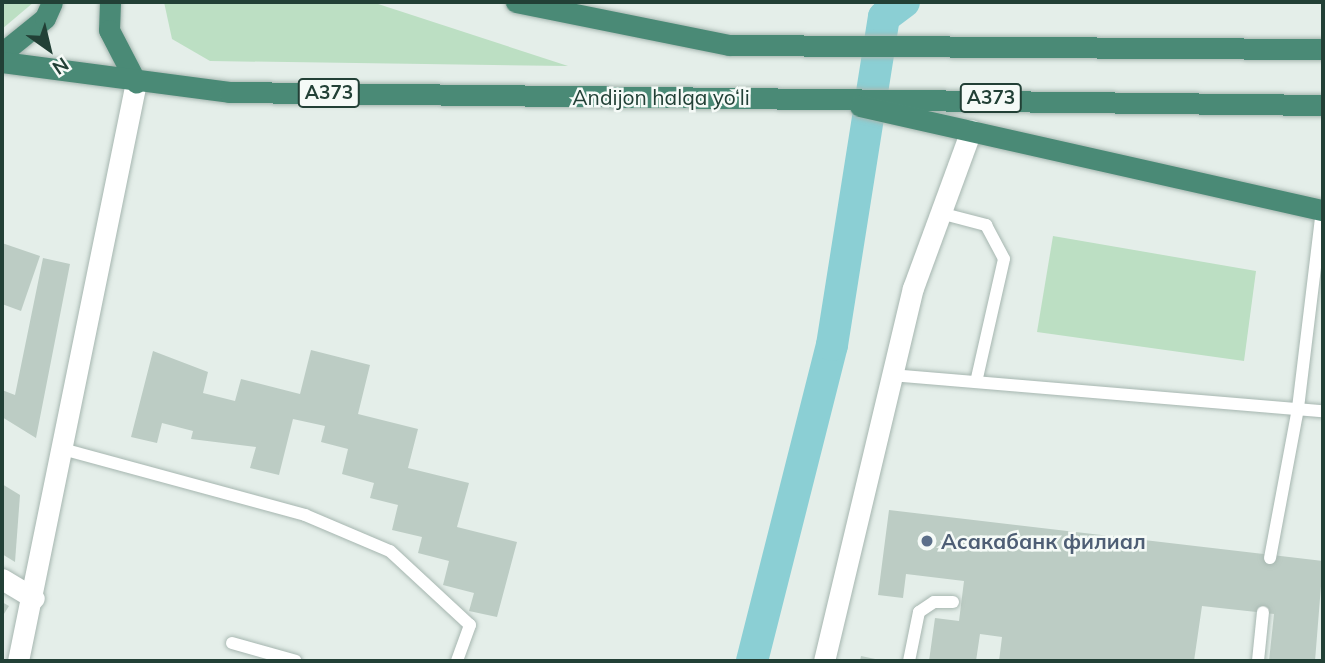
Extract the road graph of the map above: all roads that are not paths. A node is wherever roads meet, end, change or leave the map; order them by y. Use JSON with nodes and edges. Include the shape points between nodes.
{"nodes":[{"id":1,"x":52,"y":2,"type":"edge"},
{"id":2,"x":110,"y":2,"type":"edge"},
{"id":3,"x":516,"y":2,"type":"edge"},
{"id":4,"x":1323,"y":35,"type":"edge"},
{"id":5,"x":1251,"y":46,"type":"junction"},
{"id":6,"x":1323,"y":49,"type":"edge"},
{"id":7,"x":2,"y":53,"type":"edge"},
{"id":8,"x":2,"y":62,"type":"edge"},
{"id":9,"x":135,"y":82,"type":"junction"},
{"id":10,"x":814,"y":96,"type":"junction"},
{"id":11,"x":1323,"y":105,"type":"edge"},
{"id":12,"x":971,"y":130,"type":"junction"},
{"id":13,"x":1323,"y":210,"type":"edge"},
{"id":14,"x":940,"y":214,"type":"junction"},
{"id":15,"x":891,"y":375,"type":"junction"},
{"id":16,"x":977,"y":379,"type":"junction"},
{"id":17,"x":1298,"y":408,"type":"junction"},
{"id":18,"x":1323,"y":411,"type":"edge"},
{"id":19,"x":59,"y":448,"type":"junction"},
{"id":20,"x":1270,"y":558,"type":"dead end"},
{"id":21,"x":2,"y":579,"type":"edge"},
{"id":22,"x":34,"y":598,"type":"junction"},
{"id":23,"x":953,"y":602,"type":"dead end"},
{"id":24,"x":1263,"y":612,"type":"dead end"},
{"id":25,"x":232,"y":643,"type":"dead end"},
{"id":26,"x":18,"y":661,"type":"edge"},
{"id":27,"x":296,"y":661,"type":"edge"},
{"id":28,"x":457,"y":661,"type":"edge"},
{"id":29,"x":824,"y":661,"type":"edge"},
{"id":30,"x":909,"y":661,"type":"edge"},
{"id":31,"x":1258,"y":661,"type":"edge"}],
"edges":[{"from":1,"to":7,"type":"highway","via":[[45,18]]},
{"from":2,"to":9,"type":"highway","via":[[109,30]]},
{"from":3,"to":5,"type":"highway","via":[[729,45]]},
{"from":4,"to":5,"type":"highway"},
{"from":5,"to":6,"type":"highway"},
{"from":8,"to":9,"type":"highway","name":"Andijon halqa yo‘li","number":"A373"},
{"from":9,"to":10,"type":"highway","name":"Andijon halqa yo‘li","number":"A373","via":[[229,92]]},
{"from":9,"to":19,"type":"street"},
{"from":10,"to":11,"type":"highway","name":"Andijon halqa yo‘li","number":"A373"},
{"from":10,"to":12,"type":"highway"},
{"from":12,"to":13,"type":"highway"},
{"from":12,"to":14,"type":"street"},
{"from":13,"to":17,"type":"lane"},
{"from":14,"to":15,"type":"street"},
{"from":14,"to":16,"type":"lane","via":[[986,225],[1004,259]]},
{"from":15,"to":16,"type":"lane"},
{"from":15,"to":29,"type":"street"},
{"from":16,"to":17,"type":"lane"},
{"from":17,"to":18,"type":"lane"},
{"from":17,"to":20,"type":"lane"},
{"from":19,"to":22,"type":"street"},
{"from":19,"to":28,"type":"lane","via":[[305,515],[390,551],[470,625]]},
{"from":21,"to":22,"type":"street"},
{"from":22,"to":26,"type":"street"},
{"from":23,"to":30,"type":"lane","via":[[934,602],[919,612]]},
{"from":24,"to":31,"type":"lane"},
{"from":25,"to":27,"type":"lane"}]}
